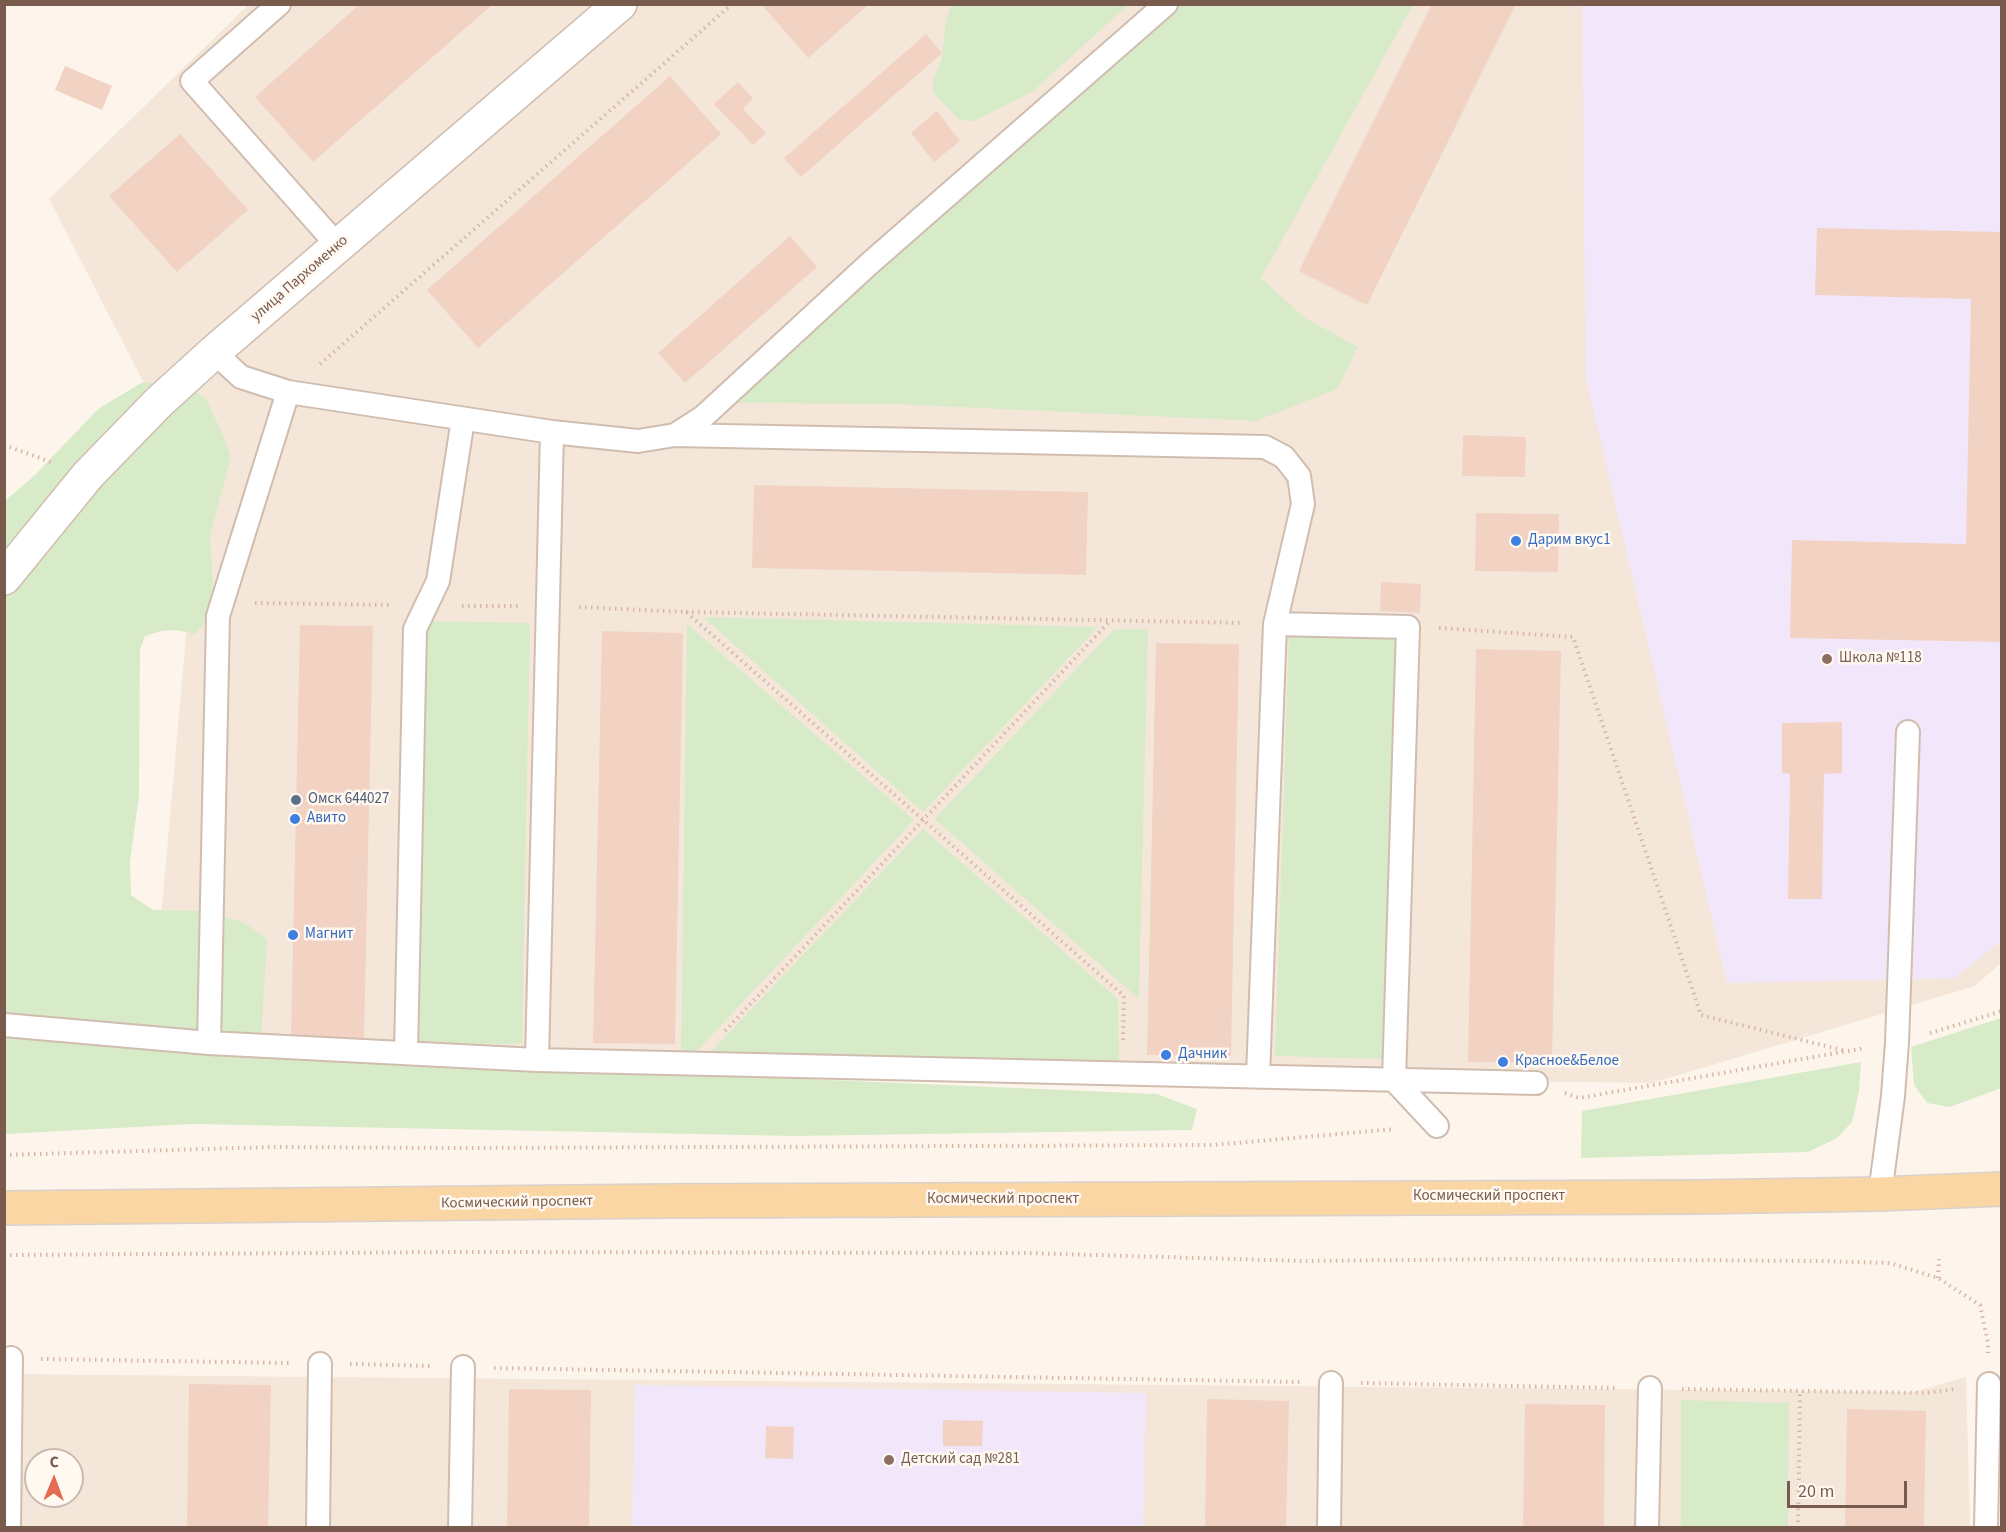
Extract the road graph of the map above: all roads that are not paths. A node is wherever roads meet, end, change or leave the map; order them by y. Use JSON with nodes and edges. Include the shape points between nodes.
{"nodes":[{"id":1,"x":279,"y":4,"type":"edge"},
{"id":2,"x":620,"y":4,"type":"edge"},
{"id":3,"x":1166,"y":4,"type":"edge"},
{"id":4,"x":338,"y":246,"type":"junction"},
{"id":5,"x":214,"y":352,"type":"junction"},
{"id":6,"x":288,"y":392,"type":"junction"},
{"id":7,"x":463,"y":419,"type":"junction"},
{"id":8,"x":552,"y":432,"type":"junction"},
{"id":9,"x":675,"y":435,"type":"junction"},
{"id":10,"x":4,"y":578,"type":"edge"},
{"id":11,"x":1275,"y":624,"type":"junction"},
{"id":12,"x":1908,"y":732,"type":"dead end"},
{"id":13,"x":4,"y":1025,"type":"edge"},
{"id":14,"x":209,"y":1043,"type":"junction"},
{"id":15,"x":406,"y":1053,"type":"junction"},
{"id":16,"x":537,"y":1060,"type":"junction"},
{"id":17,"x":1258,"y":1077,"type":"junction"},
{"id":18,"x":1394,"y":1080,"type":"junction"},
{"id":19,"x":1536,"y":1083,"type":"road end"},
{"id":20,"x":1437,"y":1126,"type":"road end"},
{"id":21,"x":2001,"y":1189,"type":"edge"},
{"id":22,"x":1880,"y":1194,"type":"junction"},
{"id":23,"x":4,"y":1208,"type":"edge"},
{"id":24,"x":11,"y":1358,"type":"road end"},
{"id":25,"x":320,"y":1364,"type":"road end"},
{"id":26,"x":463,"y":1367,"type":"road end"},
{"id":27,"x":1331,"y":1383,"type":"road end"},
{"id":28,"x":1989,"y":1384,"type":"road end"},
{"id":29,"x":1650,"y":1388,"type":"road end"},
{"id":30,"x":9,"y":1527,"type":"edge"},
{"id":31,"x":318,"y":1527,"type":"edge"},
{"id":32,"x":460,"y":1527,"type":"edge"},
{"id":33,"x":1329,"y":1527,"type":"edge"},
{"id":34,"x":1647,"y":1527,"type":"edge"},
{"id":35,"x":1986,"y":1527,"type":"edge"}],
"edges":[{"from":1,"to":4,"type":"lane","via":[[192,81]]},
{"from":2,"to":4,"type":"street","name":"улица Пархоменко"},
{"from":3,"to":9,"type":"lane","via":[[869,264],[703,417]]},
{"from":4,"to":5,"type":"street","name":"улица Пархоменко"},
{"from":5,"to":6,"type":"lane","via":[[241,377]]},
{"from":5,"to":10,"type":"street","name":"улица Пархоменко","via":[[88,475]]},
{"from":6,"to":7,"type":"lane"},
{"from":6,"to":14,"type":"lane","via":[[218,616]]},
{"from":7,"to":8,"type":"lane"},
{"from":7,"to":15,"type":"lane","via":[[438,581],[415,629]]},
{"from":8,"to":9,"type":"lane","via":[[638,441]]},
{"from":8,"to":16,"type":"lane"},
{"from":9,"to":11,"type":"lane","via":[[1265,447],[1284,457],[1299,476],[1303,504]]},
{"from":11,"to":17,"type":"lane"},
{"from":11,"to":18,"type":"lane","via":[[1408,627]]},
{"from":12,"to":22,"type":"lane","via":[[1897,1042]]},
{"from":13,"to":14,"type":"lane"},
{"from":14,"to":15,"type":"lane"},
{"from":15,"to":16,"type":"lane"},
{"from":16,"to":17,"type":"lane"},
{"from":17,"to":18,"type":"lane"},
{"from":18,"to":19,"type":"lane"},
{"from":18,"to":20,"type":"lane"},
{"from":21,"to":22,"type":"main road","name":"Космический проспект"},
{"from":22,"to":23,"type":"main road","name":"Космический проспект"},
{"from":24,"to":30,"type":"lane"},
{"from":25,"to":31,"type":"lane"},
{"from":26,"to":32,"type":"lane"},
{"from":27,"to":33,"type":"lane"},
{"from":28,"to":35,"type":"lane"},
{"from":29,"to":34,"type":"lane"}]}
